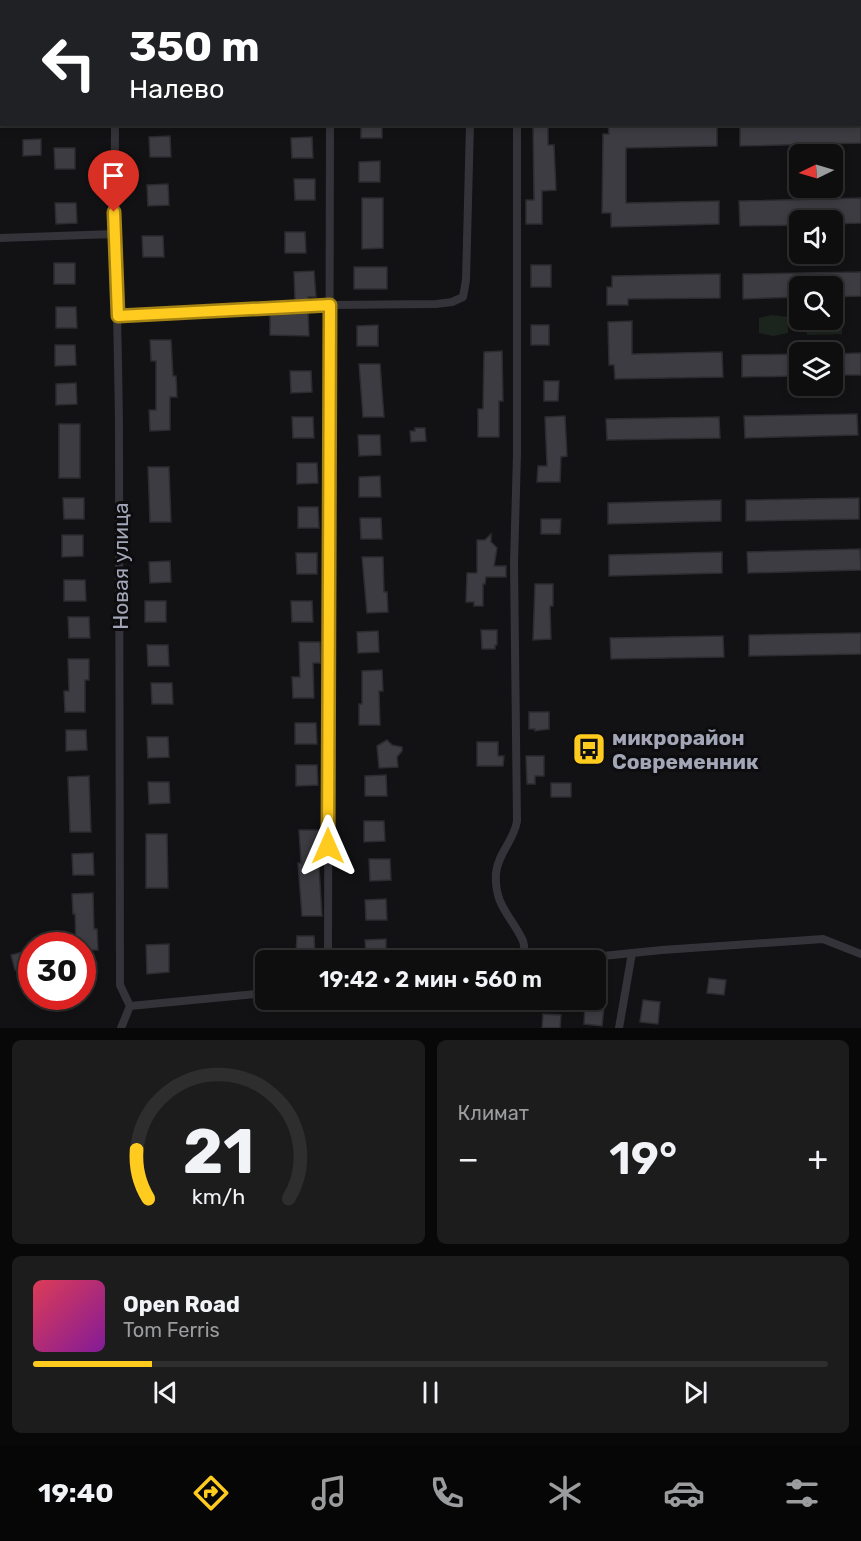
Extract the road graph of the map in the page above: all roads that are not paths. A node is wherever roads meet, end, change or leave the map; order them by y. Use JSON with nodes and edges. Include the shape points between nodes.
{"nodes":[{"id":1,"x":115,"y":126,"type":"edge"},
{"id":2,"x":330,"y":126,"type":"edge"},
{"id":3,"x":470,"y":126,"type":"edge"},
{"id":4,"x":517,"y":126,"type":"edge"},
{"id":5,"x":114,"y":234,"type":"junction"},
{"id":6,"x":0,"y":238,"type":"edge"},
{"id":7,"x":330,"y":305,"type":"junction"},
{"id":8,"x":118,"y":316,"type":"junction"},
{"id":9,"x":328,"y":950,"type":"edge"},
{"id":10,"x":524,"y":950,"type":"edge"},
{"id":11,"x":632,"y":953,"type":"junction"},
{"id":12,"x":861,"y":954,"type":"edge"},
{"id":13,"x":606,"y":956,"type":"edge"},
{"id":14,"x":255,"y":994,"type":"edge"},
{"id":15,"x":130,"y":1006,"type":"junction"},
{"id":16,"x":121,"y":1028,"type":"edge"},
{"id":17,"x":619,"y":1028,"type":"edge"}],
"edges":[{"from":1,"to":5,"type":"street","name":"Новая улица"},
{"from":2,"to":7,"type":"street"},
{"from":3,"to":7,"type":"street","via":[[463,297],[436,304]]},
{"from":4,"to":10,"type":"street","via":[[517,822],[500,857],[496,888]]},
{"from":5,"to":6,"type":"street"},
{"from":5,"to":8,"type":"street","name":"Новая улица"},
{"from":7,"to":8,"type":"street"},
{"from":7,"to":9,"type":"street"},
{"from":8,"to":15,"type":"street","name":"Новая улица","via":[[120,985]]},
{"from":11,"to":12,"type":"street","via":[[823,939]]},
{"from":11,"to":13,"type":"street"},
{"from":11,"to":17,"type":"street"},
{"from":14,"to":15,"type":"street"},
{"from":15,"to":16,"type":"street"}]}
